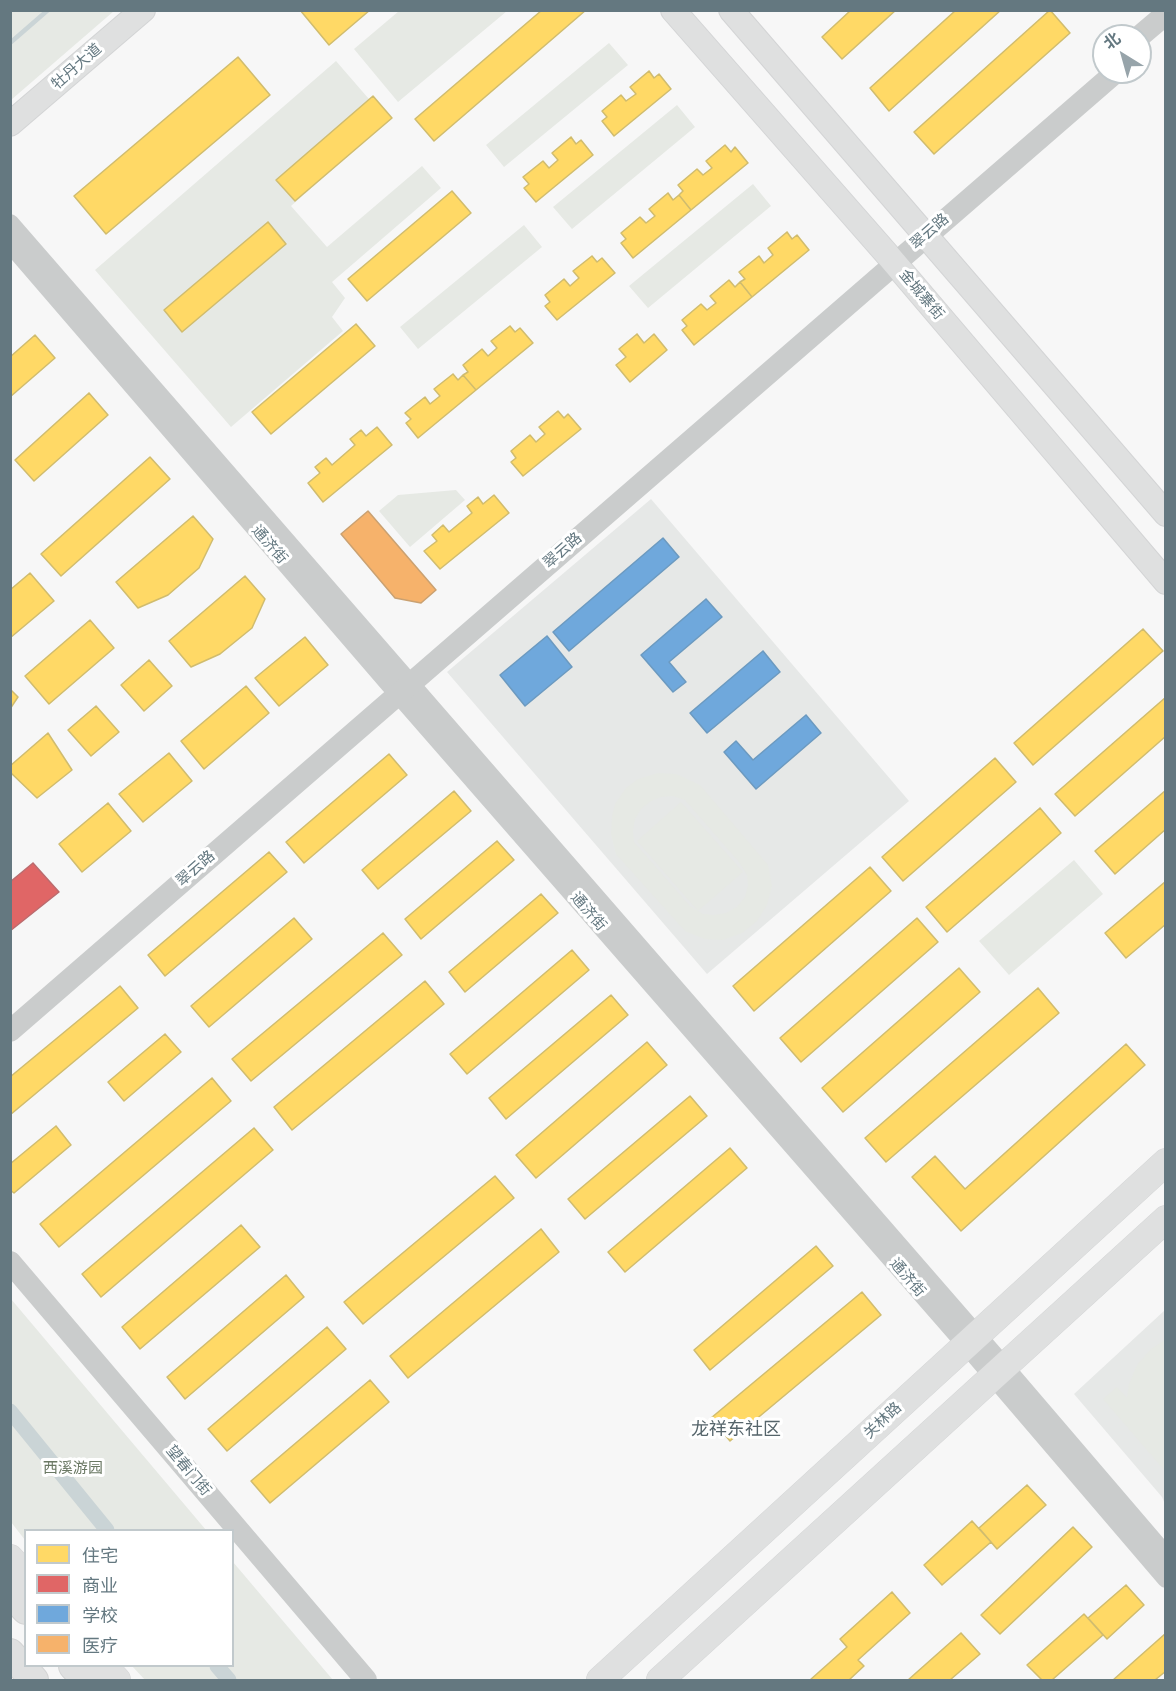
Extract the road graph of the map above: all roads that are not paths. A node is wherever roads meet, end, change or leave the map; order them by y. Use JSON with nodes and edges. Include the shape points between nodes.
{"nodes":[{"id":1,"x":143,"y":10,"type":"edge"},
{"id":2,"x":674,"y":10,"type":"edge"},
{"id":3,"x":731,"y":10,"type":"edge"},
{"id":4,"x":1166,"y":14,"type":"edge"},
{"id":5,"x":1152,"y":26,"type":"edge"},
{"id":6,"x":1166,"y":29,"type":"edge"},
{"id":7,"x":1152,"y":41,"type":"edge"},
{"id":8,"x":1092,"y":79,"type":"edge"},
{"id":9,"x":1101,"y":84,"type":"edge"},
{"id":10,"x":10,"y":124,"type":"edge"},
{"id":11,"x":10,"y":223,"type":"edge"},
{"id":12,"x":921,"y":231,"type":"junction"},
{"id":13,"x":10,"y":244,"type":"edge"},
{"id":14,"x":890,"y":258,"type":"junction"},
{"id":15,"x":1166,"y":514,"type":"edge"},
{"id":16,"x":1166,"y":582,"type":"edge"},
{"id":17,"x":399,"y":683,"type":"junction"},
{"id":18,"x":10,"y":1012,"type":"edge"},
{"id":19,"x":10,"y":1031,"type":"edge"},
{"id":20,"x":1166,"y":1162,"type":"edge"},
{"id":21,"x":1166,"y":1219,"type":"edge"},
{"id":22,"x":10,"y":1262,"type":"edge"},
{"id":23,"x":10,"y":1284,"type":"edge"},
{"id":24,"x":971,"y":1340,"type":"junction"},
{"id":25,"x":998,"y":1372,"type":"junction"},
{"id":26,"x":219,"y":1529,"type":"edge"},
{"id":27,"x":234,"y":1547,"type":"edge"},
{"id":28,"x":1166,"y":1555,"type":"edge"},
{"id":29,"x":10,"y":1557,"type":"edge"},
{"id":30,"x":24,"y":1574,"type":"edge"},
{"id":31,"x":1166,"y":1579,"type":"edge"},
{"id":32,"x":10,"y":1593,"type":"edge"},
{"id":33,"x":24,"y":1608,"type":"edge"},
{"id":34,"x":10,"y":1653,"type":"edge"},
{"id":35,"x":75,"y":1667,"type":"edge"},
{"id":36,"x":106,"y":1667,"type":"edge"},
{"id":37,"x":34,"y":1680,"type":"edge"},
{"id":38,"x":86,"y":1680,"type":"edge"},
{"id":39,"x":117,"y":1680,"type":"edge"},
{"id":40,"x":347,"y":1680,"type":"edge"},
{"id":41,"x":366,"y":1680,"type":"edge"},
{"id":42,"x":600,"y":1680,"type":"edge"},
{"id":43,"x":660,"y":1680,"type":"edge"}],
"edges":[{"from":1,"to":10,"type":"main road","name":"牡丹大道"},
{"from":2,"to":14,"type":"main road","name":"金城寨街"},
{"from":3,"to":12,"type":"main road"},
{"from":4,"to":5,"type":"street"},
{"from":6,"to":7,"type":"street"},
{"from":8,"to":12,"type":"street","name":"翠云路"},
{"from":9,"to":12,"type":"street","name":"翠云路"},
{"from":11,"to":17,"type":"street","name":"通济街"},
{"from":12,"to":14,"type":"street","name":"翠云路"},
{"from":12,"to":15,"type":"main road"},
{"from":13,"to":17,"type":"street","name":"通济街"},
{"from":14,"to":16,"type":"main road","name":"金城寨街"},
{"from":14,"to":17,"type":"street","name":"翠云路"},
{"from":17,"to":18,"type":"street","name":"翠云路"},
{"from":17,"to":19,"type":"street","name":"翠云路"},
{"from":17,"to":24,"type":"street","name":"通济街"},
{"from":20,"to":24,"type":"main road","name":"关林路"},
{"from":21,"to":25,"type":"main road"},
{"from":22,"to":41,"type":"street","name":"望春门街"},
{"from":23,"to":26,"type":"street","name":"望春门街"},
{"from":24,"to":25,"type":"street","name":"通济街"},
{"from":24,"to":42,"type":"main road","name":"关林路"},
{"from":25,"to":28,"type":"street","name":"通济街"},
{"from":25,"to":31,"type":"street","name":"通济街"},
{"from":25,"to":43,"type":"main road"},
{"from":27,"to":40,"type":"street"},
{"from":29,"to":30,"type":"main road"},
{"from":32,"to":33,"type":"highway"},
{"from":34,"to":37,"type":"highway"},
{"from":35,"to":38,"type":"highway"},
{"from":36,"to":39,"type":"main road"}]}
